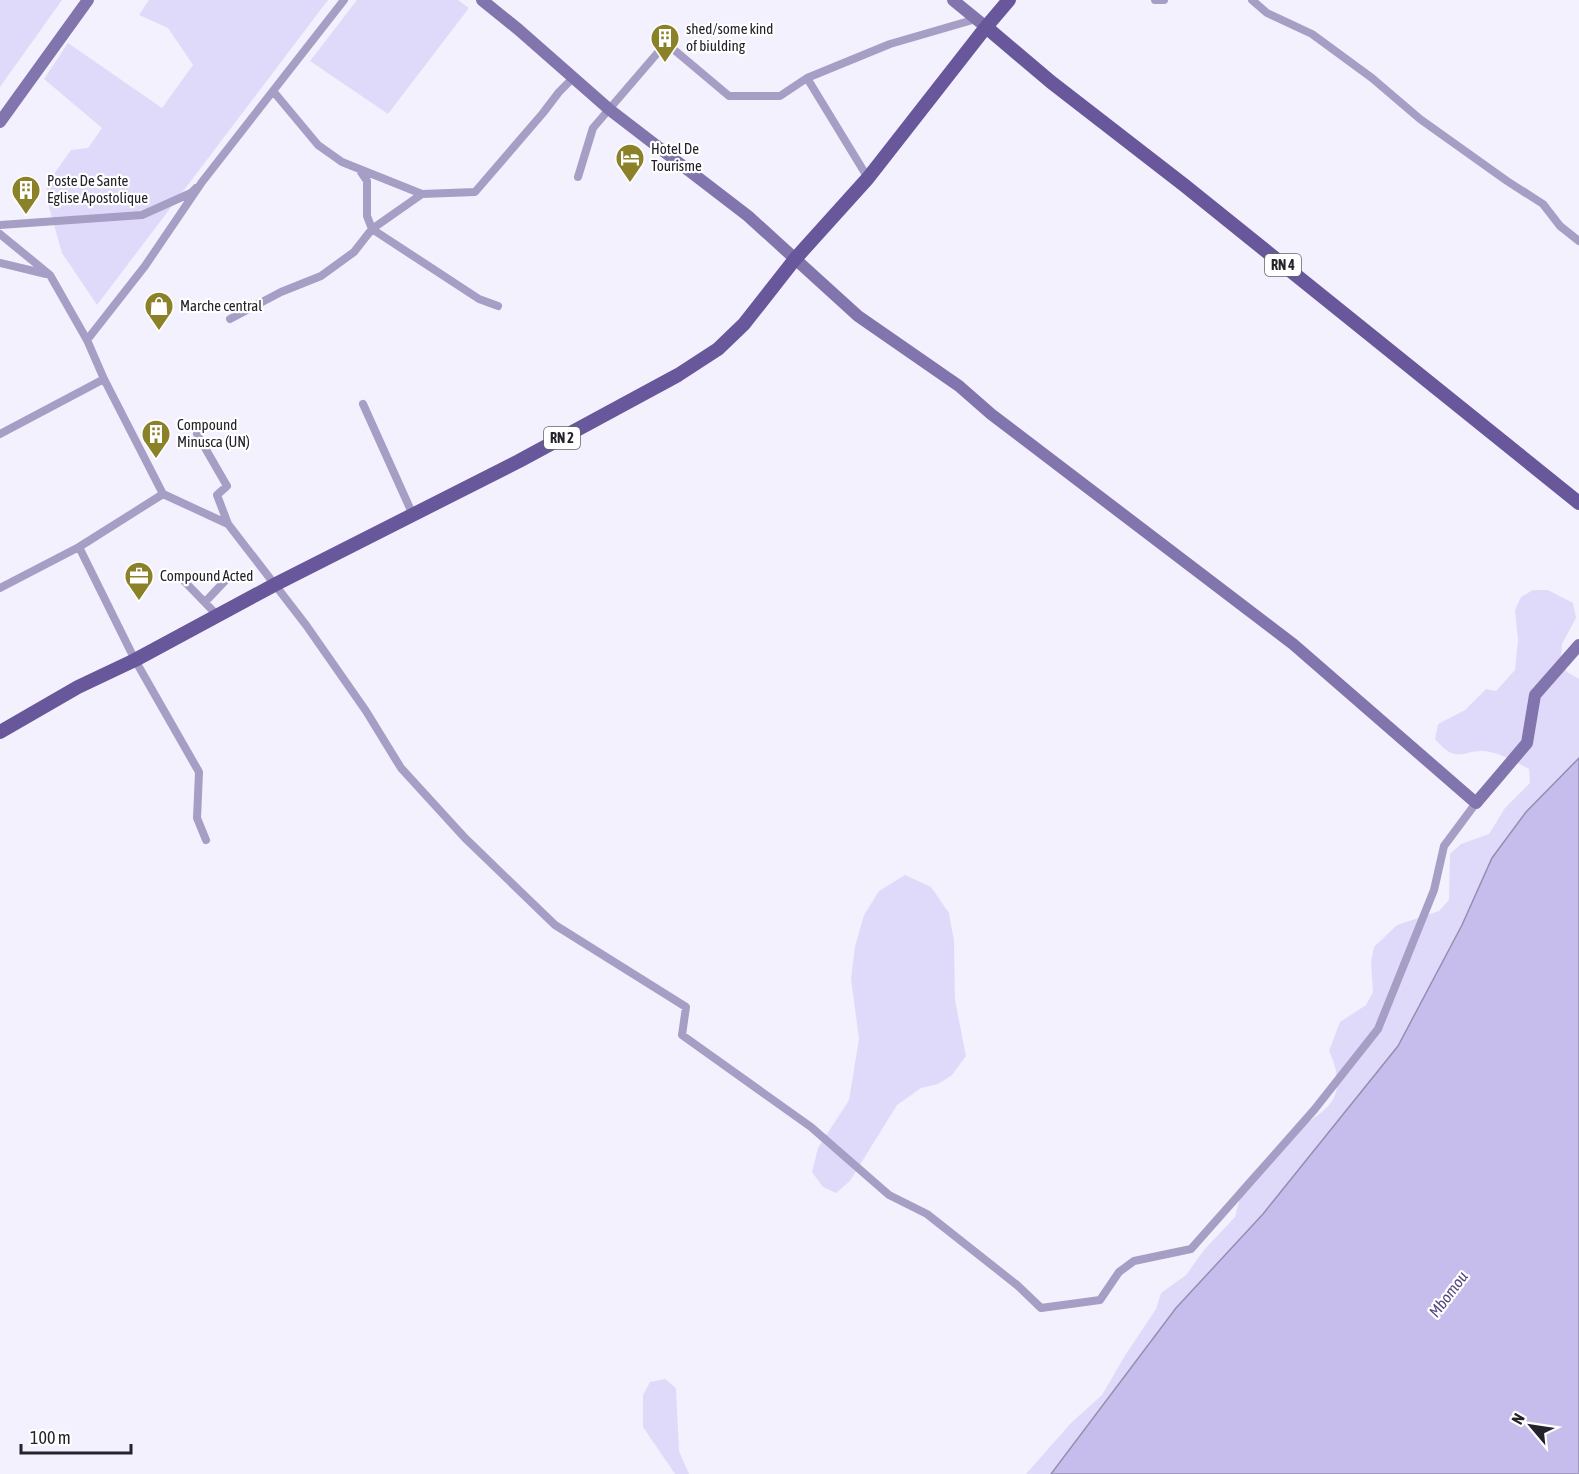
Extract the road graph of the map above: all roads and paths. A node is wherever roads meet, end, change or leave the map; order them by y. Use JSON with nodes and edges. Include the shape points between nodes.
{"nodes":[{"id":1,"x":88,"y":0,"type":"edge"},
{"id":2,"x":344,"y":0,"type":"edge"},
{"id":3,"x":482,"y":0,"type":"edge"},
{"id":4,"x":953,"y":0,"type":"edge"},
{"id":5,"x":1009,"y":0,"type":"edge"},
{"id":6,"x":1155,"y":0,"type":"edge"},
{"id":7,"x":1164,"y":0,"type":"edge"},
{"id":8,"x":1252,"y":0,"type":"edge"},
{"id":9,"x":981,"y":23,"type":"junction"},
{"id":10,"x":573,"y":78,"type":"junction"},
{"id":11,"x":807,"y":78,"type":"junction"},
{"id":12,"x":273,"y":92,"type":"junction"},
{"id":13,"x":610,"y":110,"type":"junction"},
{"id":14,"x":0,"y":122,"type":"edge"},
{"id":15,"x":592,"y":131,"type":"dead end"},
{"id":16,"x":359,"y":169,"type":"junction"},
{"id":17,"x":868,"y":178,"type":"junction"},
{"id":18,"x":202,"y":182,"type":"junction"},
{"id":19,"x":422,"y":195,"type":"junction"},
{"id":20,"x":0,"y":225,"type":"edge"},
{"id":21,"x":372,"y":229,"type":"junction"},
{"id":22,"x":0,"y":234,"type":"edge"},
{"id":23,"x":1579,"y":241,"type":"edge"},
{"id":24,"x":795,"y":259,"type":"junction"},
{"id":25,"x":0,"y":263,"type":"edge"},
{"id":26,"x":50,"y":275,"type":"junction"},
{"id":27,"x":498,"y":306,"type":"dead end"},
{"id":28,"x":230,"y":320,"type":"dead end"},
{"id":29,"x":87,"y":340,"type":"junction"},
{"id":30,"x":104,"y":379,"type":"junction"},
{"id":31,"x":363,"y":404,"type":"dead end"},
{"id":32,"x":0,"y":434,"type":"edge"},
{"id":33,"x":197,"y":434,"type":"dead end"},
{"id":34,"x":162,"y":494,"type":"junction"},
{"id":35,"x":1579,"y":503,"type":"edge"},
{"id":36,"x":412,"y":515,"type":"junction"},
{"id":37,"x":228,"y":524,"type":"junction"},
{"id":38,"x":79,"y":547,"type":"junction"},
{"id":39,"x":225,"y":581,"type":"dead end"},
{"id":40,"x":185,"y":582,"type":"dead end"},
{"id":41,"x":276,"y":584,"type":"junction"},
{"id":42,"x":0,"y":588,"type":"edge"},
{"id":43,"x":205,"y":602,"type":"junction"},
{"id":44,"x":218,"y":616,"type":"junction"},
{"id":45,"x":1579,"y":645,"type":"edge"},
{"id":46,"x":135,"y":660,"type":"junction"},
{"id":47,"x":0,"y":732,"type":"edge"},
{"id":48,"x":1476,"y":803,"type":"junction"},
{"id":49,"x":206,"y":840,"type":"dead end"}],
"edges":[{"from":1,"to":14,"type":"street"},
{"from":2,"to":12,"type":"street"},
{"from":3,"to":10,"type":"street"},
{"from":4,"to":9,"type":"street"},
{"from":5,"to":9,"type":"main road","number":"RN 2"},
{"from":6,"to":7,"type":"street"},
{"from":8,"to":23,"type":"street","via":[[1267,13],[1312,33],[1420,119],[1543,204],[1560,226]]},
{"from":9,"to":11,"type":"street","via":[[890,44]]},
{"from":9,"to":17,"type":"main road","number":"RN 2"},
{"from":9,"to":35,"type":"main road","number":"RN 4"},
{"from":10,"to":13,"type":"street"},
{"from":10,"to":19,"type":"street","via":[[475,192]]},
{"from":11,"to":13,"type":"street","via":[[780,96],[729,96],[666,43]]},
{"from":11,"to":17,"type":"street"},
{"from":12,"to":16,"type":"street","via":[[318,145]]},
{"from":12,"to":18,"type":"street"},
{"from":13,"to":15,"type":"street","via":[[593,128],[578,177]]},
{"from":13,"to":24,"type":"street","via":[[748,216]]},
{"from":16,"to":19,"type":"street"},
{"from":16,"to":21,"type":"street","via":[[367,181],[367,216]]},
{"from":17,"to":24,"type":"main road","number":"RN 2"},
{"from":18,"to":20,"type":"street","via":[[191,193],[142,215]]},
{"from":18,"to":29,"type":"street","via":[[145,266]]},
{"from":19,"to":21,"type":"street"},
{"from":21,"to":27,"type":"street","via":[[479,299]]},
{"from":21,"to":28,"type":"street","via":[[354,252],[321,276],[281,292]]},
{"from":22,"to":26,"type":"street"},
{"from":24,"to":36,"type":"main road","number":"RN 2","via":[[744,324],[718,349],[599,418]]},
{"from":24,"to":48,"type":"street","via":[[858,316],[959,386],[1293,644]]},
{"from":25,"to":26,"type":"street"},
{"from":26,"to":29,"type":"street"},
{"from":29,"to":30,"type":"street"},
{"from":30,"to":32,"type":"street"},
{"from":30,"to":34,"type":"street"},
{"from":31,"to":36,"type":"street"},
{"from":33,"to":37,"type":"street","via":[[227,486],[217,495]]},
{"from":34,"to":37,"type":"street"},
{"from":34,"to":38,"type":"street"},
{"from":36,"to":41,"type":"main road","number":"RN 2"},
{"from":37,"to":41,"type":"street"},
{"from":38,"to":42,"type":"street"},
{"from":38,"to":46,"type":"street"},
{"from":39,"to":43,"type":"street"},
{"from":40,"to":43,"type":"street"},
{"from":41,"to":44,"type":"main road","number":"RN 2"},
{"from":41,"to":48,"type":"street","via":[[366,711],[401,768],[465,838],[555,926],[686,1007],[682,1035],[811,1127],[889,1196],[927,1214],[1041,1308],[1100,1300],[1119,1272],[1134,1262],[1191,1249],[1314,1110],[1378,1029],[1434,890],[1444,846]]},
{"from":43,"to":44,"type":"street"},
{"from":44,"to":46,"type":"main road","number":"RN 2"},
{"from":45,"to":48,"type":"street","via":[[1535,695],[1527,743]]},
{"from":46,"to":47,"type":"main road","number":"RN 2"},
{"from":46,"to":49,"type":"street","via":[[199,772],[197,818]]}]}
